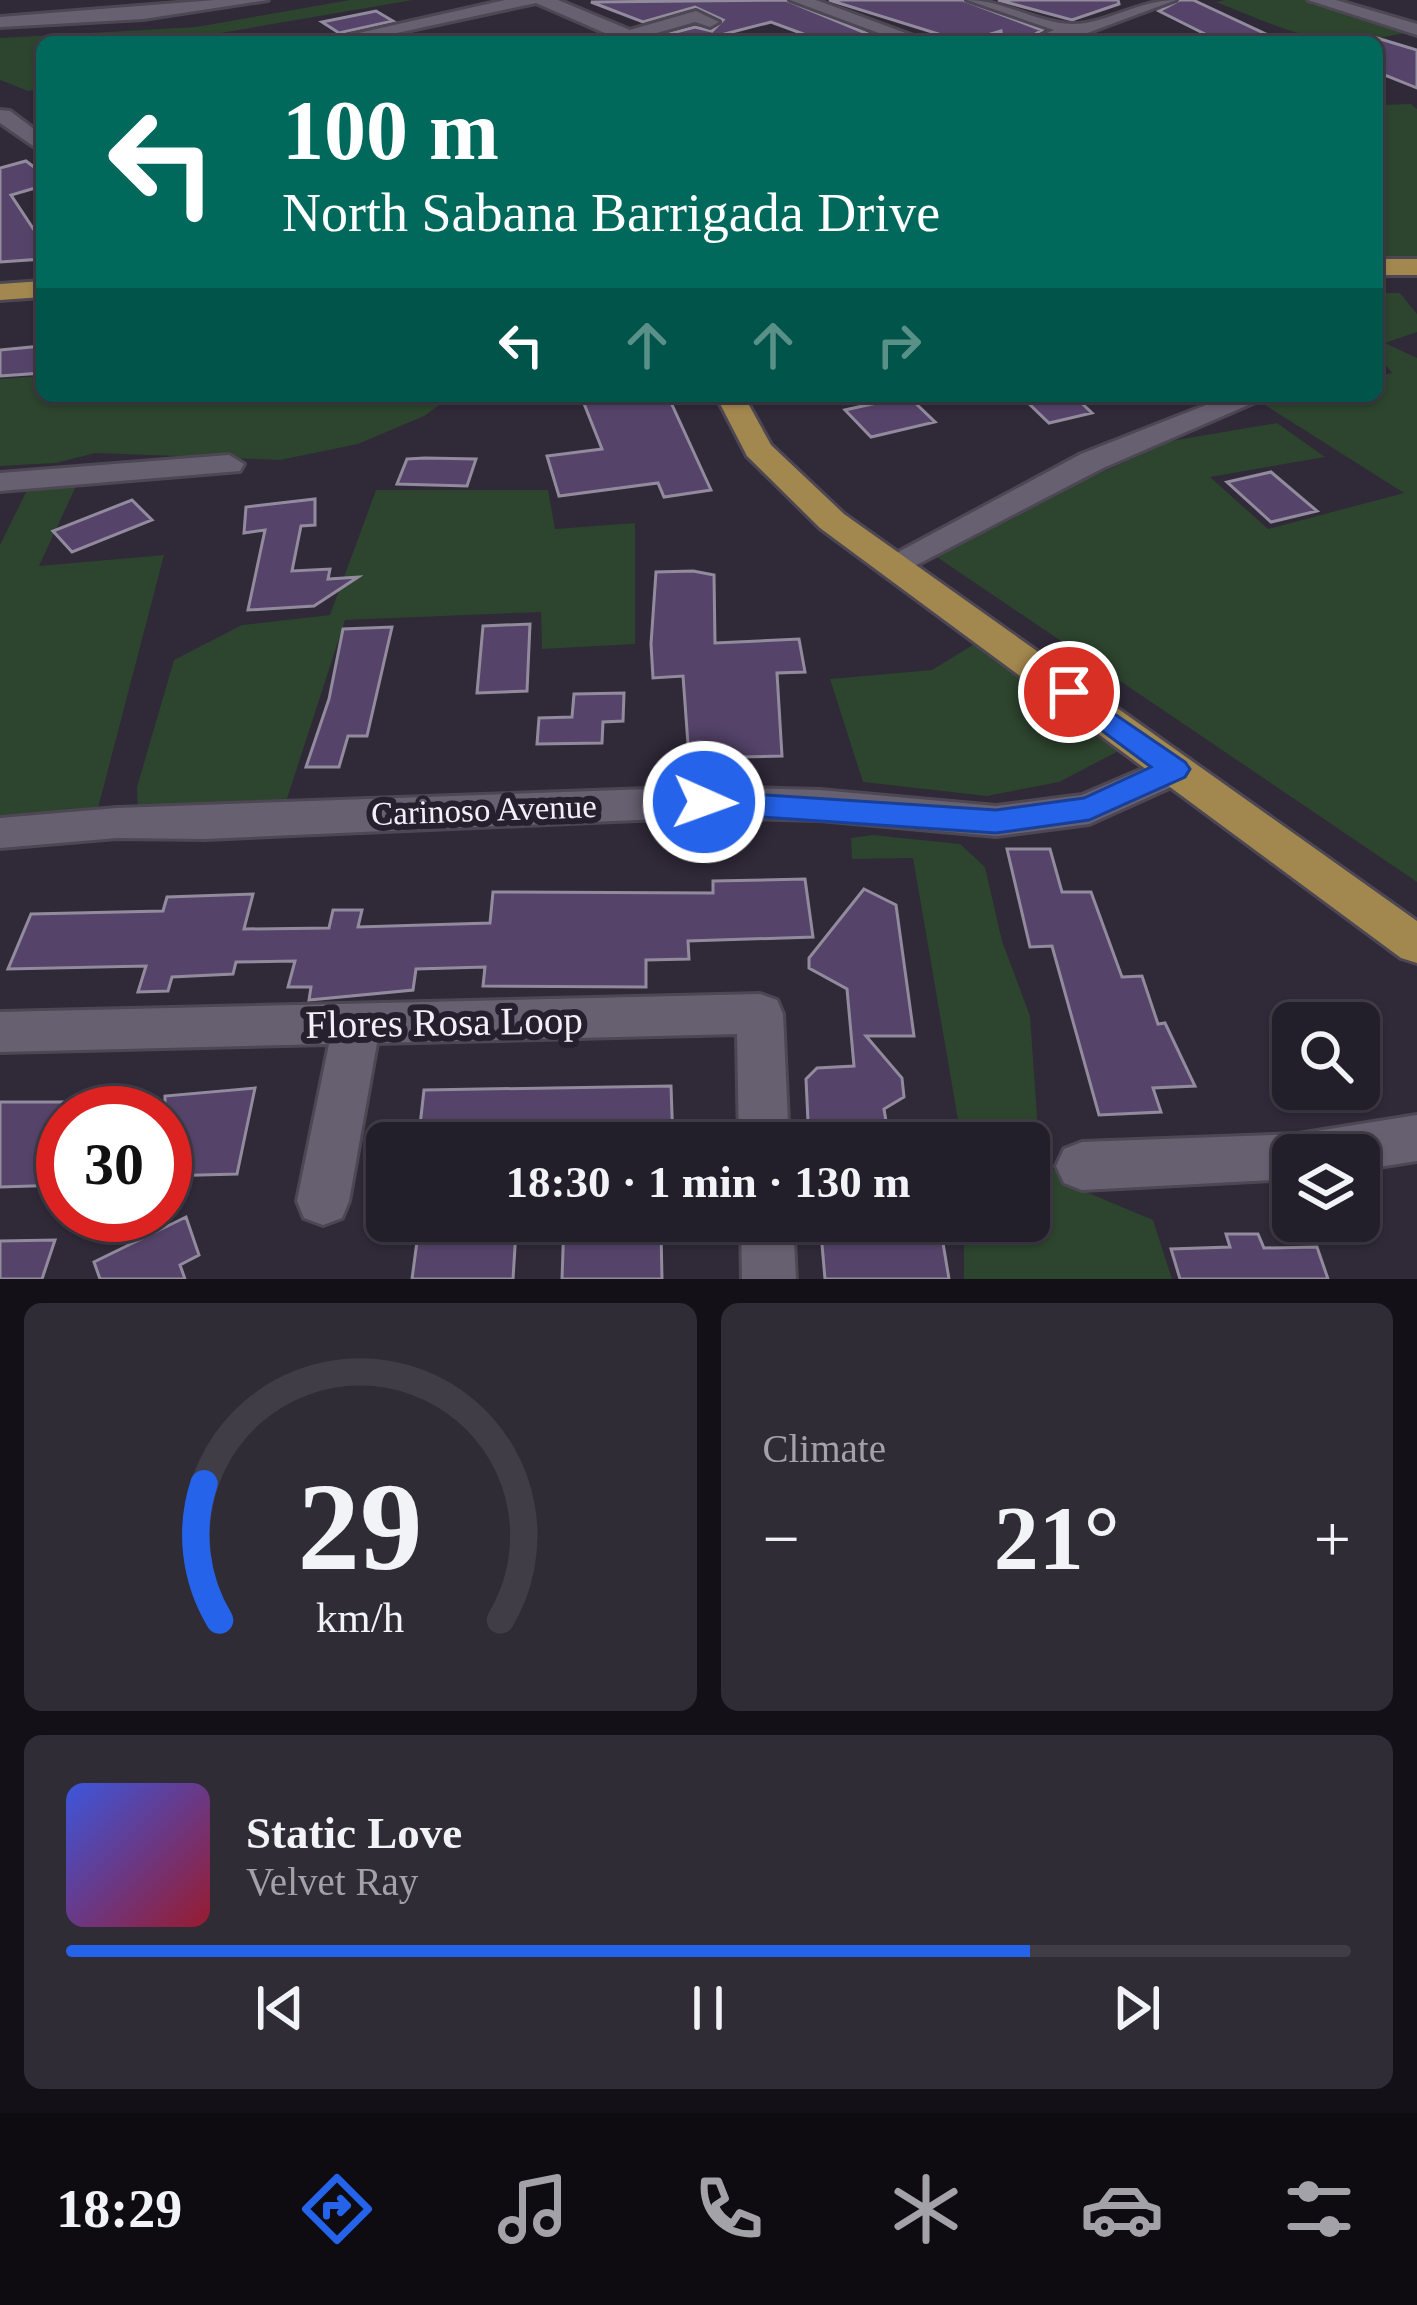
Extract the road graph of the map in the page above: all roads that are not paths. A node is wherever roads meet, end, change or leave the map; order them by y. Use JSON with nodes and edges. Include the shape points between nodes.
{"nodes":[{"id":1,"x":259,"y":0,"type":"edge"},
{"id":2,"x":530,"y":0,"type":"edge"},
{"id":3,"x":543,"y":0,"type":"edge"},
{"id":4,"x":799,"y":0,"type":"edge"},
{"id":5,"x":976,"y":0,"type":"edge"},
{"id":6,"x":1167,"y":0,"type":"edge"},
{"id":7,"x":1316,"y":0,"type":"edge"},
{"id":8,"x":0,"y":22,"type":"edge"},
{"id":9,"x":710,"y":22,"type":"dead end"},
{"id":10,"x":1417,"y":30,"type":"edge"},
{"id":11,"x":1076,"y":31,"type":"junction"},
{"id":12,"x":357,"y":36,"type":"edge"},
{"id":13,"x":629,"y":36,"type":"edge"},
{"id":14,"x":644,"y":36,"type":"edge"},
{"id":15,"x":903,"y":36,"type":"edge"},
{"id":16,"x":1057,"y":36,"type":"edge"},
{"id":17,"x":3,"y":115,"type":"dead end"},
{"id":18,"x":36,"y":141,"type":"edge"},
{"id":19,"x":1383,"y":267,"type":"edge"},
{"id":20,"x":1417,"y":267,"type":"edge"},
{"id":21,"x":36,"y":289,"type":"edge"},
{"id":22,"x":0,"y":292,"type":"edge"},
{"id":23,"x":733,"y":402,"type":"edge"},
{"id":24,"x":1240,"y":402,"type":"edge"},
{"id":25,"x":229,"y":464,"type":"dead end"},
{"id":26,"x":0,"y":482,"type":"edge"},
{"id":27,"x":893,"y":564,"type":"junction"},
{"id":28,"x":1175,"y":769,"type":"junction"},
{"id":29,"x":0,"y":833,"type":"edge"},
{"id":30,"x":1417,"y":945,"type":"edge"},
{"id":31,"x":357,"y":1024,"type":"junction"},
{"id":32,"x":0,"y":1032,"type":"edge"},
{"id":33,"x":763,"y":1122,"type":"edge"},
{"id":34,"x":1417,"y":1138,"type":"edge"},
{"id":35,"x":1380,"y":1144,"type":"edge"},
{"id":36,"x":1272,"y":1157,"type":"edge"},
{"id":37,"x":1082,"y":1166,"type":"dead end"},
{"id":38,"x":323,"y":1201,"type":"dead end"},
{"id":39,"x":768,"y":1242,"type":"edge"},
{"id":40,"x":769,"y":1279,"type":"edge"}],
"edges":[{"from":1,"to":8,"type":"street"},
{"from":2,"to":12,"type":"street"},
{"from":3,"to":13,"type":"street"},
{"from":4,"to":15,"type":"street"},
{"from":5,"to":11,"type":"street"},
{"from":6,"to":11,"type":"street"},
{"from":7,"to":10,"type":"street"},
{"from":9,"to":14,"type":"street","via":[[695,16]]},
{"from":11,"to":16,"type":"street"},
{"from":17,"to":18,"type":"street"},
{"from":19,"to":20,"type":"main road"},
{"from":21,"to":22,"type":"main road"},
{"from":23,"to":27,"type":"main road","via":[[758,450],[832,521]]},
{"from":24,"to":27,"type":"street","via":[[1092,461]]},
{"from":25,"to":26,"type":"street"},
{"from":27,"to":28,"type":"main road"},
{"from":28,"to":29,"type":"street","name":"Carinoso Avenue","via":[[1089,808],[996,821],[704,802]]},
{"from":28,"to":30,"type":"main road"},
{"from":31,"to":32,"type":"street","name":"Flores Rosa Loop"},
{"from":31,"to":33,"type":"street","name":"Flores Rosa Loop","via":[[760,1014]]},
{"from":31,"to":38,"type":"street"},
{"from":34,"to":35,"type":"street"},
{"from":36,"to":37,"type":"street"},
{"from":39,"to":40,"type":"street"}]}
